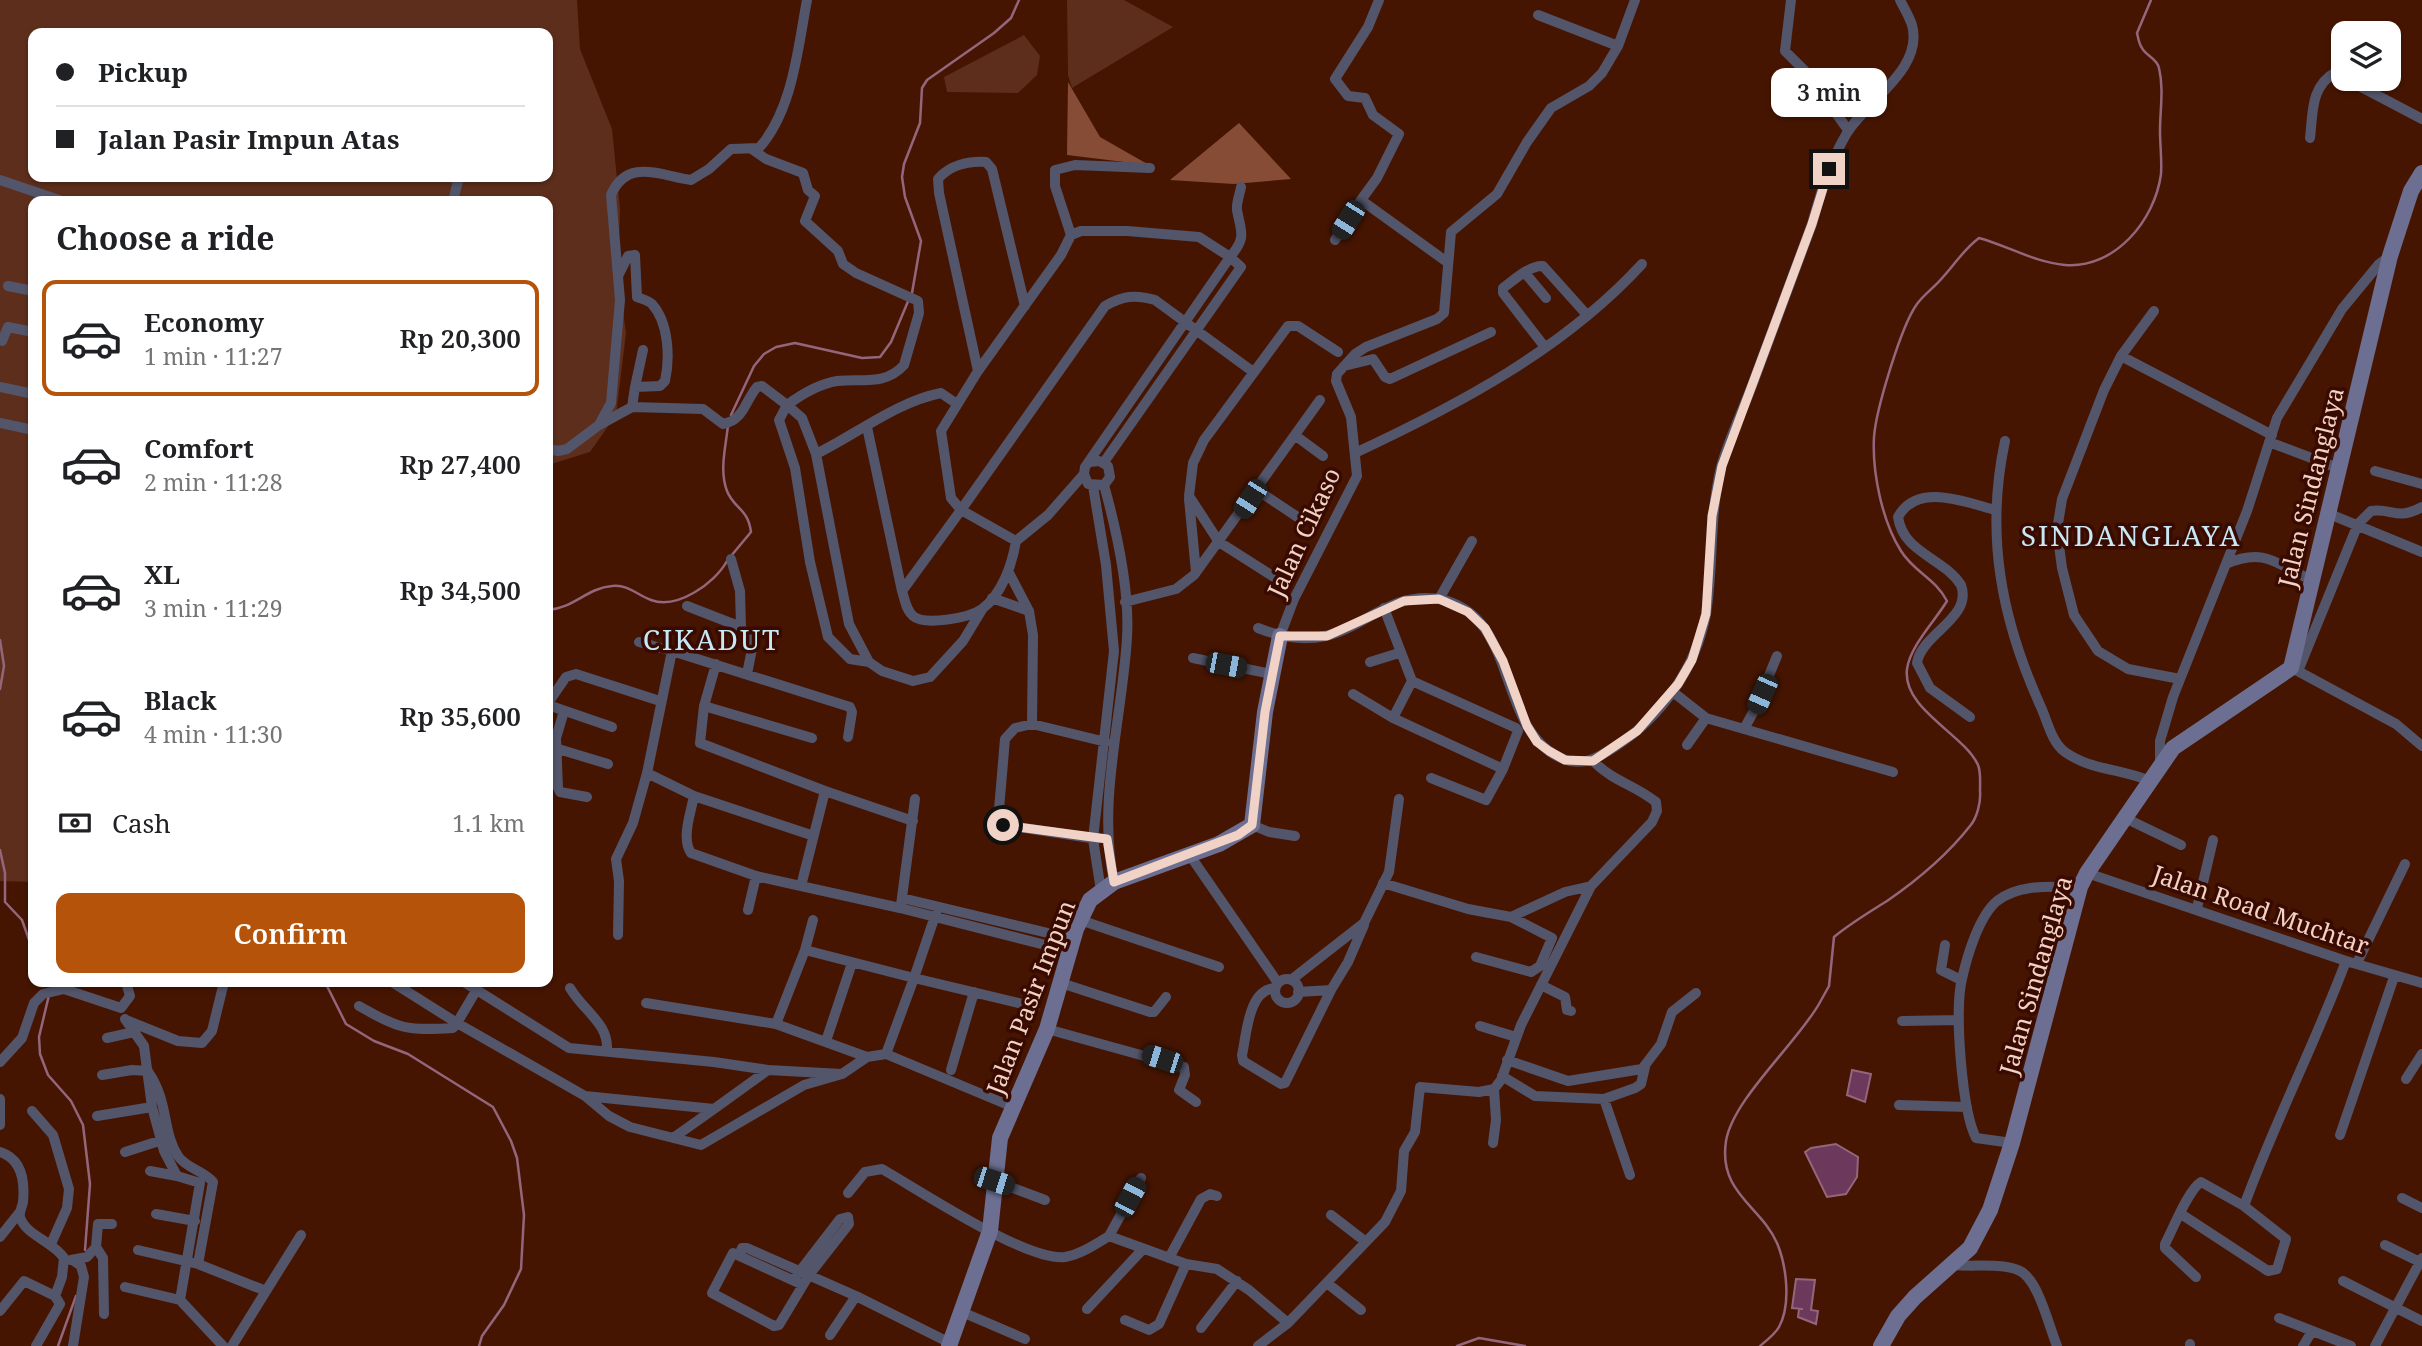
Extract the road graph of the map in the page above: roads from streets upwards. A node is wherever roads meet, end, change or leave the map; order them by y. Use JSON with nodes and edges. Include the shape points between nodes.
{"nodes":[{"id":1,"x":807,"y":0,"type":"edge"},
{"id":2,"x":1379,"y":0,"type":"edge"},
{"id":3,"x":1635,"y":0,"type":"edge"},
{"id":4,"x":1791,"y":0,"type":"edge"},
{"id":5,"x":1900,"y":0,"type":"edge"},
{"id":6,"x":1538,"y":15,"type":"dead end"},
{"id":7,"x":1618,"y":46,"type":"junction"},
{"id":8,"x":2331,"y":80,"type":"edge"},
{"id":9,"x":2371,"y":91,"type":"edge"},
{"id":10,"x":2422,"y":118,"type":"edge"},
{"id":11,"x":1848,"y":130,"type":"junction"},
{"id":12,"x":2310,"y":138,"type":"dead end"},
{"id":13,"x":753,"y":150,"type":"junction"},
{"id":14,"x":1150,"y":168,"type":"dead end"},
{"id":15,"x":2422,"y":173,"type":"edge"},
{"id":16,"x":0,"y":180,"type":"edge"},
{"id":17,"x":1241,"y":187,"type":"dead end"},
{"id":18,"x":47,"y":196,"type":"edge"},
{"id":19,"x":1361,"y":200,"type":"junction"},
{"id":20,"x":1071,"y":235,"type":"junction"},
{"id":21,"x":1335,"y":240,"type":"dead end"},
{"id":22,"x":2390,"y":256,"type":"junction"},
{"id":23,"x":1230,"y":257,"type":"junction"},
{"id":24,"x":1447,"y":262,"type":"junction"},
{"id":25,"x":1642,"y":264,"type":"dead end"},
{"id":26,"x":1525,"y":273,"type":"junction"},
{"id":27,"x":617,"y":278,"type":"junction"},
{"id":28,"x":8,"y":286,"type":"dead end"},
{"id":29,"x":28,"y":290,"type":"edge"},
{"id":30,"x":1546,"y":298,"type":"dead end"},
{"id":31,"x":1025,"y":306,"type":"junction"},
{"id":32,"x":2154,"y":311,"type":"dead end"},
{"id":33,"x":1587,"y":315,"type":"junction"},
{"id":34,"x":1186,"y":321,"type":"junction"},
{"id":35,"x":1196,"y":329,"type":"junction"},
{"id":36,"x":28,"y":331,"type":"edge"},
{"id":37,"x":1491,"y":332,"type":"dead end"},
{"id":38,"x":2,"y":341,"type":"dead end"},
{"id":39,"x":1544,"y":346,"type":"junction"},
{"id":40,"x":643,"y":351,"type":"dead end"},
{"id":41,"x":1338,"y":352,"type":"dead end"},
{"id":42,"x":2121,"y":356,"type":"junction"},
{"id":43,"x":1342,"y":367,"type":"junction"},
{"id":44,"x":978,"y":371,"type":"junction"},
{"id":45,"x":1252,"y":371,"type":"junction"},
{"id":46,"x":0,"y":387,"type":"edge"},
{"id":47,"x":635,"y":387,"type":"junction"},
{"id":48,"x":28,"y":393,"type":"edge"},
{"id":49,"x":1320,"y":400,"type":"dead end"},
{"id":50,"x":957,"y":404,"type":"junction"},
{"id":51,"x":787,"y":405,"type":"junction"},
{"id":52,"x":632,"y":407,"type":"junction"},
{"id":53,"x":0,"y":424,"type":"edge"},
{"id":54,"x":599,"y":425,"type":"junction"},
{"id":55,"x":867,"y":427,"type":"junction"},
{"id":56,"x":28,"y":429,"type":"edge"},
{"id":57,"x":1296,"y":436,"type":"junction"},
{"id":58,"x":2271,"y":438,"type":"junction"},
{"id":59,"x":2005,"y":441,"type":"dead end"},
{"id":60,"x":553,"y":450,"type":"edge"},
{"id":61,"x":1355,"y":453,"type":"junction"},
{"id":62,"x":816,"y":454,"type":"junction"},
{"id":63,"x":1322,"y":456,"type":"dead end"},
{"id":64,"x":1090,"y":462,"type":"junction"},
{"id":65,"x":1104,"y":462,"type":"junction"},
{"id":66,"x":2338,"y":468,"type":"junction"},
{"id":67,"x":2375,"y":471,"type":"dead end"},
{"id":68,"x":1084,"y":474,"type":"junction"},
{"id":69,"x":2422,"y":484,"type":"edge"},
{"id":70,"x":1098,"y":486,"type":"junction"},
{"id":71,"x":1256,"y":490,"type":"junction"},
{"id":72,"x":1188,"y":496,"type":"junction"},
{"id":73,"x":2422,"y":507,"type":"edge"},
{"id":74,"x":961,"y":510,"type":"junction"},
{"id":75,"x":1994,"y":510,"type":"junction"},
{"id":76,"x":2327,"y":513,"type":"junction"},
{"id":77,"x":1301,"y":520,"type":"dead end"},
{"id":78,"x":2358,"y":524,"type":"junction"},
{"id":79,"x":1016,"y":541,"type":"junction"},
{"id":80,"x":1472,"y":541,"type":"dead end"},
{"id":81,"x":1219,"y":542,"type":"junction"},
{"id":82,"x":2422,"y":552,"type":"edge"},
{"id":83,"x":731,"y":559,"type":"dead end"},
{"id":84,"x":2226,"y":564,"type":"junction"},
{"id":85,"x":1008,"y":571,"type":"junction"},
{"id":86,"x":1196,"y":572,"type":"junction"},
{"id":87,"x":1274,"y":577,"type":"dead end"},
{"id":88,"x":2311,"y":580,"type":"junction"},
{"id":89,"x":902,"y":591,"type":"junction"},
{"id":90,"x":992,"y":598,"type":"junction"},
{"id":91,"x":1439,"y":599,"type":"junction"},
{"id":92,"x":1125,"y":602,"type":"junction"},
{"id":93,"x":687,"y":606,"type":"dead end"},
{"id":94,"x":983,"y":608,"type":"junction"},
{"id":95,"x":1384,"y":608,"type":"junction"},
{"id":96,"x":1029,"y":611,"type":"junction"},
{"id":97,"x":741,"y":627,"type":"junction"},
{"id":98,"x":1258,"y":628,"type":"dead end"},
{"id":99,"x":1280,"y":636,"type":"junction"},
{"id":100,"x":639,"y":642,"type":"dead end"},
{"id":101,"x":672,"y":651,"type":"junction"},
{"id":102,"x":1399,"y":653,"type":"junction"},
{"id":103,"x":1777,"y":656,"type":"dead end"},
{"id":104,"x":1193,"y":658,"type":"dead end"},
{"id":105,"x":869,"y":662,"type":"junction"},
{"id":106,"x":1370,"y":662,"type":"dead end"},
{"id":107,"x":716,"y":664,"type":"junction"},
{"id":108,"x":2295,"y":670,"type":"junction"},
{"id":109,"x":747,"y":674,"type":"junction"},
{"id":110,"x":1272,"y":674,"type":"junction"},
{"id":111,"x":2180,"y":679,"type":"junction"},
{"id":112,"x":1412,"y":681,"type":"junction"},
{"id":113,"x":553,"y":688,"type":"edge"},
{"id":114,"x":1673,"y":692,"type":"junction"},
{"id":115,"x":1353,"y":694,"type":"dead end"},
{"id":116,"x":660,"y":701,"type":"junction"},
{"id":117,"x":553,"y":706,"type":"edge"},
{"id":118,"x":704,"y":706,"type":"junction"},
{"id":119,"x":564,"y":711,"type":"junction"},
{"id":120,"x":1970,"y":717,"type":"dead end"},
{"id":121,"x":1393,"y":718,"type":"junction"},
{"id":122,"x":1706,"y":718,"type":"junction"},
{"id":123,"x":1032,"y":724,"type":"junction"},
{"id":124,"x":612,"y":727,"type":"dead end"},
{"id":125,"x":1744,"y":729,"type":"junction"},
{"id":126,"x":848,"y":737,"type":"dead end"},
{"id":127,"x":812,"y":738,"type":"dead end"},
{"id":128,"x":1102,"y":741,"type":"junction"},
{"id":129,"x":1114,"y":743,"type":"junction"},
{"id":130,"x":1687,"y":745,"type":"dead end"},
{"id":131,"x":2422,"y":746,"type":"edge"},
{"id":132,"x":555,"y":748,"type":"junction"},
{"id":133,"x":1593,"y":761,"type":"junction"},
{"id":134,"x":608,"y":764,"type":"dead end"},
{"id":135,"x":2160,"y":764,"type":"junction"},
{"id":136,"x":1503,"y":769,"type":"junction"},
{"id":137,"x":1893,"y":772,"type":"dead end"},
{"id":138,"x":647,"y":774,"type":"junction"},
{"id":139,"x":1431,"y":778,"type":"dead end"},
{"id":140,"x":2150,"y":781,"type":"junction"},
{"id":141,"x":825,"y":791,"type":"junction"},
{"id":142,"x":694,"y":796,"type":"junction"},
{"id":143,"x":587,"y":797,"type":"dead end"},
{"id":144,"x":915,"y":799,"type":"dead end"},
{"id":145,"x":1399,"y":799,"type":"dead end"},
{"id":146,"x":2125,"y":818,"type":"junction"},
{"id":147,"x":913,"y":821,"type":"junction"},
{"id":148,"x":1252,"y":825,"type":"junction"},
{"id":149,"x":811,"y":835,"type":"junction"},
{"id":150,"x":1295,"y":836,"type":"dead end"},
{"id":151,"x":1093,"y":839,"type":"junction"},
{"id":152,"x":1107,"y":839,"type":"junction"},
{"id":153,"x":2213,"y":840,"type":"dead end"},
{"id":154,"x":2181,"y":845,"type":"dead end"},
{"id":155,"x":1189,"y":854,"type":"junction"},
{"id":156,"x":2405,"y":864,"type":"dead end"},
{"id":157,"x":756,"y":876,"type":"junction"},
{"id":158,"x":2084,"y":880,"type":"junction"},
{"id":159,"x":1383,"y":883,"type":"junction"},
{"id":160,"x":801,"y":886,"type":"junction"},
{"id":161,"x":1591,"y":886,"type":"junction"},
{"id":162,"x":1107,"y":887,"type":"junction"},
{"id":163,"x":901,"y":903,"type":"junction"},
{"id":164,"x":2197,"y":908,"type":"junction"},
{"id":165,"x":748,"y":910,"type":"dead end"},
{"id":166,"x":936,"y":912,"type":"junction"},
{"id":167,"x":1511,"y":917,"type":"junction"},
{"id":168,"x":813,"y":920,"type":"dead end"},
{"id":169,"x":1080,"y":920,"type":"junction"},
{"id":170,"x":1364,"y":923,"type":"junction"},
{"id":171,"x":1036,"y":930,"type":"junction"},
{"id":172,"x":618,"y":935,"type":"dead end"},
{"id":173,"x":1033,"y":942,"type":"junction"},
{"id":174,"x":1071,"y":945,"type":"junction"},
{"id":175,"x":1945,"y":945,"type":"dead end"},
{"id":176,"x":805,"y":950,"type":"junction"},
{"id":177,"x":1476,"y":957,"type":"dead end"},
{"id":178,"x":2352,"y":962,"type":"junction"},
{"id":179,"x":852,"y":963,"type":"junction"},
{"id":180,"x":1219,"y":967,"type":"dead end"},
{"id":181,"x":2394,"y":977,"type":"junction"},
{"id":182,"x":914,"y":978,"type":"junction"},
{"id":183,"x":1291,"y":980,"type":"junction"},
{"id":184,"x":1961,"y":980,"type":"junction"},
{"id":185,"x":2422,"y":983,"type":"edge"},
{"id":186,"x":1061,"y":984,"type":"junction"},
{"id":187,"x":1541,"y":985,"type":"junction"},
{"id":188,"x":1277,"y":986,"type":"junction"},
{"id":189,"x":127,"y":987,"type":"edge"},
{"id":190,"x":223,"y":987,"type":"edge"},
{"id":191,"x":400,"y":987,"type":"edge"},
{"id":192,"x":473,"y":987,"type":"edge"},
{"id":193,"x":570,"y":988,"type":"dead end"},
{"id":194,"x":477,"y":989,"type":"junction"},
{"id":195,"x":1331,"y":990,"type":"junction"},
{"id":196,"x":974,"y":992,"type":"junction"},
{"id":197,"x":1298,"y":992,"type":"junction"},
{"id":198,"x":1696,"y":993,"type":"dead end"},
{"id":199,"x":1166,"y":997,"type":"dead end"},
{"id":200,"x":646,"y":1003,"type":"dead end"},
{"id":201,"x":359,"y":1006,"type":"dead end"},
{"id":202,"x":1035,"y":1007,"type":"dead end"},
{"id":203,"x":1571,"y":1011,"type":"dead end"},
{"id":204,"x":123,"y":1014,"type":"junction"},
{"id":205,"x":1959,"y":1020,"type":"junction"},
{"id":206,"x":1902,"y":1021,"type":"dead end"},
{"id":207,"x":457,"y":1023,"type":"junction"},
{"id":208,"x":776,"y":1024,"type":"junction"},
{"id":209,"x":1480,"y":1026,"type":"dead end"},
{"id":210,"x":1047,"y":1029,"type":"junction"},
{"id":211,"x":134,"y":1032,"type":"junction"},
{"id":212,"x":1516,"y":1037,"type":"junction"},
{"id":213,"x":107,"y":1038,"type":"dead end"},
{"id":214,"x":826,"y":1041,"type":"junction"},
{"id":215,"x":607,"y":1051,"type":"junction"},
{"id":216,"x":886,"y":1054,"type":"junction"},
{"id":217,"x":2422,"y":1054,"type":"edge"},
{"id":218,"x":2,"y":1055,"type":"edge"},
{"id":219,"x":867,"y":1057,"type":"junction"},
{"id":220,"x":1507,"y":1060,"type":"junction"},
{"id":221,"x":1645,"y":1067,"type":"junction"},
{"id":222,"x":768,"y":1070,"type":"junction"},
{"id":223,"x":951,"y":1070,"type":"dead end"},
{"id":224,"x":148,"y":1071,"type":"junction"},
{"id":225,"x":842,"y":1074,"type":"junction"},
{"id":226,"x":102,"y":1075,"type":"dead end"},
{"id":227,"x":1502,"y":1076,"type":"junction"},
{"id":228,"x":2406,"y":1079,"type":"dead end"},
{"id":229,"x":1494,"y":1089,"type":"junction"},
{"id":230,"x":585,"y":1096,"type":"junction"},
{"id":231,"x":0,"y":1099,"type":"edge"},
{"id":232,"x":1604,"y":1099,"type":"junction"},
{"id":233,"x":1196,"y":1102,"type":"dead end"},
{"id":234,"x":1899,"y":1104,"type":"dead end"},
{"id":235,"x":152,"y":1107,"type":"junction"},
{"id":236,"x":1013,"y":1107,"type":"junction"},
{"id":237,"x":1967,"y":1107,"type":"junction"},
{"id":238,"x":714,"y":1109,"type":"junction"},
{"id":239,"x":32,"y":1111,"type":"dead end"},
{"id":240,"x":97,"y":1116,"type":"dead end"},
{"id":241,"x":0,"y":1125,"type":"edge"},
{"id":242,"x":2340,"y":1135,"type":"dead end"},
{"id":243,"x":673,"y":1138,"type":"junction"},
{"id":244,"x":162,"y":1140,"type":"junction"},
{"id":245,"x":1493,"y":1143,"type":"dead end"},
{"id":246,"x":2012,"y":1143,"type":"junction"},
{"id":247,"x":0,"y":1152,"type":"edge"},
{"id":248,"x":125,"y":1152,"type":"dead end"},
{"id":249,"x":150,"y":1171,"type":"dead end"},
{"id":250,"x":1630,"y":1175,"type":"dead end"},
{"id":251,"x":177,"y":1176,"type":"junction"},
{"id":252,"x":1141,"y":1178,"type":"dead end"},
{"id":253,"x":994,"y":1181,"type":"junction"},
{"id":254,"x":848,"y":1193,"type":"dead end"},
{"id":255,"x":1217,"y":1196,"type":"dead end"},
{"id":256,"x":2402,"y":1198,"type":"dead end"},
{"id":257,"x":1045,"y":1200,"type":"dead end"},
{"id":258,"x":2244,"y":1206,"type":"junction"},
{"id":259,"x":2422,"y":1208,"type":"edge"},
{"id":260,"x":19,"y":1213,"type":"junction"},
{"id":261,"x":156,"y":1214,"type":"dead end"},
{"id":262,"x":2181,"y":1214,"type":"junction"},
{"id":263,"x":1331,"y":1215,"type":"dead end"},
{"id":264,"x":195,"y":1221,"type":"junction"},
{"id":265,"x":112,"y":1224,"type":"dead end"},
{"id":266,"x":990,"y":1231,"type":"junction"},
{"id":267,"x":301,"y":1235,"type":"dead end"},
{"id":268,"x":1109,"y":1236,"type":"junction"},
{"id":269,"x":0,"y":1237,"type":"edge"},
{"id":270,"x":1366,"y":1241,"type":"junction"},
{"id":271,"x":51,"y":1244,"type":"junction"},
{"id":272,"x":2385,"y":1245,"type":"dead end"},
{"id":273,"x":96,"y":1247,"type":"junction"},
{"id":274,"x":1143,"y":1249,"type":"junction"},
{"id":275,"x":138,"y":1250,"type":"dead end"},
{"id":276,"x":1169,"y":1258,"type":"junction"},
{"id":277,"x":69,"y":1259,"type":"junction"},
{"id":278,"x":2421,"y":1261,"type":"edge"},
{"id":279,"x":193,"y":1263,"type":"junction"},
{"id":280,"x":1186,"y":1264,"type":"junction"},
{"id":281,"x":1953,"y":1265,"type":"junction"},
{"id":282,"x":801,"y":1277,"type":"junction"},
{"id":283,"x":2196,"y":1277,"type":"dead end"},
{"id":284,"x":1237,"y":1282,"type":"junction"},
{"id":285,"x":2343,"y":1282,"type":"dead end"},
{"id":286,"x":1327,"y":1283,"type":"junction"},
{"id":287,"x":125,"y":1287,"type":"dead end"},
{"id":288,"x":266,"y":1291,"type":"junction"},
{"id":289,"x":55,"y":1296,"type":"junction"},
{"id":290,"x":856,"y":1296,"type":"junction"},
{"id":291,"x":180,"y":1300,"type":"junction"},
{"id":292,"x":1087,"y":1309,"type":"dead end"},
{"id":293,"x":2396,"y":1309,"type":"junction"},
{"id":294,"x":1361,"y":1310,"type":"dead end"},
{"id":295,"x":0,"y":1311,"type":"edge"},
{"id":296,"x":961,"y":1312,"type":"junction"},
{"id":297,"x":104,"y":1314,"type":"dead end"},
{"id":298,"x":2278,"y":1318,"type":"dead end"},
{"id":299,"x":1125,"y":1320,"type":"dead end"},
{"id":300,"x":2422,"y":1321,"type":"edge"},
{"id":301,"x":1288,"y":1323,"type":"junction"},
{"id":302,"x":1201,"y":1328,"type":"dead end"},
{"id":303,"x":2311,"y":1333,"type":"junction"},
{"id":304,"x":830,"y":1335,"type":"dead end"},
{"id":305,"x":1025,"y":1339,"type":"dead end"},
{"id":306,"x":950,"y":1344,"type":"edge"},
{"id":307,"x":36,"y":1346,"type":"edge"},
{"id":308,"x":73,"y":1346,"type":"edge"},
{"id":309,"x":223,"y":1346,"type":"edge"},
{"id":310,"x":232,"y":1346,"type":"edge"},
{"id":311,"x":1258,"y":1346,"type":"edge"},
{"id":312,"x":1881,"y":1346,"type":"edge"},
{"id":313,"x":2057,"y":1346,"type":"edge"},
{"id":314,"x":2303,"y":1346,"type":"edge"},
{"id":315,"x":2351,"y":1346,"type":"edge"},
{"id":316,"x":2375,"y":1346,"type":"edge"}],
"edges":[{"from":1,"to":13,"type":"street","via":[[797,66],[765,142]]},
{"from":2,"to":19,"type":"street","via":[[1335,79],[1348,96],[1365,98],[1374,115],[1399,134]]},
{"from":3,"to":7,"type":"street"},
{"from":4,"to":11,"type":"street","via":[[1786,51]]},
{"from":5,"to":11,"type":"street","via":[[1912,24],[1907,57]]},
{"from":6,"to":7,"type":"street"},
{"from":7,"to":24,"type":"street","via":[[1602,74],[1545,115],[1497,194],[1455,226]]},
{"from":8,"to":12,"type":"street","via":[[2324,82],[2312,104]]},
{"from":9,"to":10,"type":"street"},
{"from":11,"to":114,"type":"street","via":[[1824,183],[1722,466],[1712,516],[1706,614],[1692,660]]},
{"from":13,"to":27,"type":"street","via":[[731,149],[691,180],[647,170],[626,176],[615,186],[611,195]]},
{"from":13,"to":51,"type":"street","via":[[803,173],[815,196],[805,220],[838,251],[843,264],[868,280],[913,297],[919,306],[908,359],[901,369],[879,381],[835,381],[818,386]]},
{"from":14,"to":20,"type":"street","via":[[1075,165],[1055,170],[1055,186]]},
{"from":15,"to":22,"type":"street","name":"Jalan Sindanglaya","via":[[2411,191]]},
{"from":16,"to":18,"type":"street"},
{"from":17,"to":23,"type":"street","via":[[1237,206],[1242,231]]},
{"from":19,"to":21,"type":"street"},
{"from":19,"to":24,"type":"street"},
{"from":20,"to":23,"type":"street","via":[[1081,230],[1199,237]]},
{"from":20,"to":31,"type":"street"},
{"from":22,"to":58,"type":"street","via":[[2329,327],[2277,418]]},
{"from":22,"to":66,"type":"street","name":"Jalan Sindanglaya"},
{"from":23,"to":34,"type":"street"},
{"from":23,"to":35,"type":"street","via":[[1241,267]]},
{"from":24,"to":43,"type":"street","via":[[1441,316],[1366,347]]},
{"from":25,"to":33,"type":"street"},
{"from":26,"to":30,"type":"street"},
{"from":26,"to":33,"type":"street","via":[[1543,265]]},
{"from":26,"to":39,"type":"street","via":[[1503,288],[1503,293]]},
{"from":27,"to":47,"type":"street","via":[[628,256],[635,255],[638,296],[652,303],[665,332],[665,381],[660,386]]},
{"from":27,"to":54,"type":"street","via":[[620,300],[611,403]]},
{"from":28,"to":29,"type":"street"},
{"from":31,"to":44,"type":"street"},
{"from":31,"to":44,"type":"street","via":[[992,169],[986,162],[974,161],[943,173],[938,178],[939,193]]},
{"from":32,"to":42,"type":"street"},
{"from":33,"to":39,"type":"street"},
{"from":34,"to":35,"type":"street"},
{"from":34,"to":64,"type":"street"},
{"from":34,"to":74,"type":"street","via":[[1155,300],[1140,296],[1120,297],[1105,306]]},
{"from":35,"to":45,"type":"street"},
{"from":35,"to":65,"type":"street"},
{"from":36,"to":38,"type":"street","via":[[8,327]]},
{"from":37,"to":43,"type":"street","via":[[1390,379],[1373,359]]},
{"from":39,"to":61,"type":"street","via":[[1456,405]]},
{"from":40,"to":47,"type":"street"},
{"from":41,"to":45,"type":"street","via":[[1292,325],[1279,334]]},
{"from":42,"to":58,"type":"street"},
{"from":42,"to":111,"type":"street","via":[[2062,499],[2057,519],[2062,568],[2074,615],[2098,651],[2128,669]]},
{"from":43,"to":61,"type":"street","name":"Jalan Cikaso","via":[[1336,381],[1349,409]]},
{"from":44,"to":50,"type":"street"},
{"from":45,"to":72,"type":"street","via":[[1204,440],[1193,463]]},
{"from":46,"to":48,"type":"street"},
{"from":47,"to":52,"type":"street"},
{"from":49,"to":57,"type":"street"},
{"from":50,"to":55,"type":"street","via":[[941,393],[906,405]]},
{"from":50,"to":74,"type":"street","via":[[940,438],[951,498]]},
{"from":51,"to":52,"type":"street","via":[[762,386],[727,423],[704,410]]},
{"from":51,"to":62,"type":"street","via":[[802,418]]},
{"from":51,"to":105,"type":"street","via":[[779,419],[795,468],[828,637],[850,659]]},
{"from":52,"to":54,"type":"street"},
{"from":53,"to":56,"type":"street"},
{"from":54,"to":60,"type":"street","via":[[567,449]]},
{"from":55,"to":62,"type":"street"},
{"from":55,"to":89,"type":"street"},
{"from":57,"to":63,"type":"street"},
{"from":57,"to":71,"type":"street"},
{"from":58,"to":66,"type":"street"},
{"from":58,"to":84,"type":"street"},
{"from":59,"to":75,"type":"street"},
{"from":61,"to":99,"type":"street","name":"Jalan Cikaso","via":[[1357,476]]},
{"from":62,"to":105,"type":"street","via":[[849,625]]},
{"from":64,"to":65,"type":"street"},
{"from":64,"to":68,"type":"street"},
{"from":65,"to":70,"type":"street","via":[[1110,477]]},
{"from":66,"to":76,"type":"street","name":"Jalan Sindanglaya"},
{"from":67,"to":69,"type":"street"},
{"from":68,"to":70,"type":"street"},
{"from":68,"to":79,"type":"street","via":[[1048,515]]},
{"from":70,"to":92,"type":"street"},
{"from":70,"to":128,"type":"street","via":[[1113,628]]},
{"from":71,"to":77,"type":"street"},
{"from":71,"to":81,"type":"street"},
{"from":72,"to":81,"type":"street"},
{"from":72,"to":86,"type":"street"},
{"from":73,"to":78,"type":"street","via":[[2392,516],[2382,510],[2371,511]]},
{"from":74,"to":79,"type":"street"},
{"from":74,"to":89,"type":"street"},
{"from":75,"to":120,"type":"street","via":[[1931,497],[1913,501],[1898,517],[1909,541],[1961,584],[1964,592],[1952,620],[1922,646],[1917,663],[1930,688]]},
{"from":75,"to":140,"type":"street","via":[[2003,600],[2027,676],[2059,746],[2093,766]]},
{"from":76,"to":78,"type":"street"},
{"from":76,"to":88,"type":"street","name":"Jalan Sindanglaya"},
{"from":78,"to":82,"type":"street"},
{"from":78,"to":108,"type":"street"},
{"from":79,"to":85,"type":"street"},
{"from":80,"to":91,"type":"street"},
{"from":81,"to":86,"type":"street"},
{"from":81,"to":87,"type":"street"},
{"from":83,"to":97,"type":"street","via":[[740,591]]},
{"from":84,"to":88,"type":"street","via":[[2246,555],[2269,558]]},
{"from":84,"to":111,"type":"street"},
{"from":85,"to":90,"type":"street"},
{"from":85,"to":96,"type":"street"},
{"from":86,"to":92,"type":"street","via":[[1177,589]]},
{"from":88,"to":108,"type":"street","name":"Jalan Sindanglaya"},
{"from":89,"to":94,"type":"street","via":[[907,608],[925,621],[970,615]]},
{"from":90,"to":94,"type":"street"},
{"from":90,"to":96,"type":"street"},
{"from":91,"to":95,"type":"street","via":[[1404,601]]},
{"from":91,"to":133,"type":"street","via":[[1468,612],[1485,628],[1537,742],[1565,760]]},
{"from":92,"to":129,"type":"street","via":[[1125,658]]},
{"from":93,"to":97,"type":"street"},
{"from":94,"to":105,"type":"street","via":[[963,641],[930,677],[913,681]]},
{"from":95,"to":99,"type":"street","via":[[1327,636]]},
{"from":95,"to":102,"type":"street"},
{"from":96,"to":123,"type":"street"},
{"from":97,"to":109,"type":"street","via":[[752,649]]},
{"from":98,"to":99,"type":"street"},
{"from":99,"to":110,"type":"street"},
{"from":100,"to":101,"type":"street"},
{"from":101,"to":107,"type":"street"},
{"from":101,"to":116,"type":"street"},
{"from":102,"to":106,"type":"street"},
{"from":102,"to":112,"type":"street"},
{"from":103,"to":125,"type":"street"},
{"from":104,"to":110,"type":"street"},
{"from":107,"to":109,"type":"street"},
{"from":107,"to":118,"type":"street"},
{"from":108,"to":131,"type":"street","via":[[2392,722]]},
{"from":108,"to":135,"type":"street","name":"Jalan Sindanglaya","via":[[2188,735]]},
{"from":109,"to":126,"type":"street","via":[[850,707]]},
{"from":110,"to":148,"type":"street"},
{"from":111,"to":135,"type":"street","via":[[2160,741]]},
{"from":112,"to":121,"type":"street"},
{"from":112,"to":136,"type":"street","via":[[1516,728]]},
{"from":113,"to":116,"type":"street","via":[[576,674]]},
{"from":114,"to":122,"type":"street"},
{"from":114,"to":133,"type":"street","via":[[1637,731]]},
{"from":115,"to":121,"type":"street"},
{"from":116,"to":138,"type":"street"},
{"from":117,"to":119,"type":"street"},
{"from":118,"to":127,"type":"street"},
{"from":118,"to":141,"type":"street","via":[[700,743]]},
{"from":119,"to":124,"type":"street"},
{"from":119,"to":132,"type":"street"},
{"from":121,"to":136,"type":"street"},
{"from":122,"to":125,"type":"street"},
{"from":122,"to":130,"type":"street"},
{"from":123,"to":128,"type":"street"},
{"from":123,"to":151,"type":"street","via":[[1015,728],[1006,738],[998,821]]},
{"from":125,"to":137,"type":"street"},
{"from":128,"to":129,"type":"street"},
{"from":128,"to":151,"type":"street"},
{"from":129,"to":152,"type":"street"},
{"from":132,"to":134,"type":"street"},
{"from":132,"to":143,"type":"street","via":[[561,792]]},
{"from":133,"to":161,"type":"street","via":[[1609,777],[1640,789],[1656,802],[1657,811],[1647,831]]},
{"from":135,"to":140,"type":"street","name":"Jalan Sindanglaya"},
{"from":136,"to":139,"type":"street","via":[[1486,800]]},
{"from":138,"to":142,"type":"street"},
{"from":138,"to":172,"type":"street","via":[[634,823],[615,859]]},
{"from":140,"to":146,"type":"street","name":"Jalan Sindanglaya"},
{"from":141,"to":147,"type":"street"},
{"from":141,"to":149,"type":"street"},
{"from":142,"to":149,"type":"street"},
{"from":142,"to":157,"type":"street","via":[[688,849]]},
{"from":144,"to":147,"type":"street"},
{"from":145,"to":159,"type":"street","via":[[1394,855]]},
{"from":146,"to":154,"type":"street"},
{"from":146,"to":158,"type":"street","name":"Jalan Sindanglaya"},
{"from":147,"to":163,"type":"street"},
{"from":148,"to":150,"type":"street"},
{"from":148,"to":155,"type":"street"},
{"from":149,"to":160,"type":"street"},
{"from":151,"to":152,"type":"street"},
{"from":151,"to":162,"type":"street"},
{"from":152,"to":162,"type":"street"},
{"from":153,"to":164,"type":"street"},
{"from":155,"to":162,"type":"street"},
{"from":155,"to":188,"type":"street"},
{"from":156,"to":178,"type":"street"},
{"from":157,"to":160,"type":"street"},
{"from":157,"to":165,"type":"street"},
{"from":158,"to":164,"type":"street","name":"Jalan Road Muchtar"},
{"from":158,"to":184,"type":"street","name":"Jalan Road Muchtar","via":[[2029,888],[1999,900],[1988,912]]},
{"from":158,"to":246,"type":"street","name":"Jalan Sindanglaya"},
{"from":159,"to":167,"type":"street"},
{"from":159,"to":170,"type":"street"},
{"from":160,"to":163,"type":"street"},
{"from":161,"to":167,"type":"street"},
{"from":161,"to":187,"type":"street"},
{"from":162,"to":169,"type":"street","name":"Jalan Pasir Impun","via":[[1090,900]]},
{"from":163,"to":166,"type":"street"},
{"from":164,"to":178,"type":"street","name":"Jalan Road Muchtar"},
{"from":166,"to":171,"type":"street"},
{"from":166,"to":173,"type":"street"},
{"from":166,"to":182,"type":"street"},
{"from":167,"to":177,"type":"street","via":[[1551,937],[1540,966],[1528,972]]},
{"from":168,"to":176,"type":"street"},
{"from":169,"to":174,"type":"street","name":"Jalan Pasir Impun"},
{"from":169,"to":180,"type":"street"},
{"from":170,"to":183,"type":"street"},
{"from":170,"to":195,"type":"street"},
{"from":171,"to":173,"type":"street"},
{"from":171,"to":174,"type":"street"},
{"from":173,"to":174,"type":"street"},
{"from":174,"to":186,"type":"street","name":"Jalan Pasir Impun"},
{"from":175,"to":184,"type":"street","via":[[1941,970]]},
{"from":176,"to":179,"type":"street"},
{"from":176,"to":208,"type":"street"},
{"from":178,"to":181,"type":"street","name":"Jalan Road Muchtar"},
{"from":178,"to":258,"type":"street","via":[[2268,1141]]},
{"from":179,"to":182,"type":"street"},
{"from":179,"to":214,"type":"street"},
{"from":181,"to":185,"type":"street","name":"Jalan Road Muchtar"},
{"from":181,"to":242,"type":"street"},
{"from":182,"to":196,"type":"street"},
{"from":182,"to":216,"type":"street"},
{"from":183,"to":188,"type":"street"},
{"from":183,"to":197,"type":"street"},
{"from":184,"to":205,"type":"street","name":"Jalan Road Muchtar"},
{"from":186,"to":199,"type":"street","via":[[1150,1012]]},
{"from":186,"to":210,"type":"street","name":"Jalan Pasir Impun"},
{"from":187,"to":203,"type":"street","via":[[1565,997]]},
{"from":187,"to":212,"type":"street"},
{"from":188,"to":195,"type":"street","via":[[1258,996],[1242,1055],[1243,1061],[1280,1084]]},
{"from":188,"to":197,"type":"street","via":[[1277,997],[1284,1003],[1294,1000]]},
{"from":189,"to":204,"type":"street","via":[[130,996]]},
{"from":190,"to":204,"type":"street","via":[[212,1031],[202,1043],[178,1041]]},
{"from":191,"to":207,"type":"street"},
{"from":192,"to":194,"type":"street"},
{"from":193,"to":215,"type":"street","via":[[583,1009],[602,1025]]},
{"from":194,"to":207,"type":"street"},
{"from":194,"to":215,"type":"street","via":[[565,1046]]},
{"from":195,"to":197,"type":"street"},
{"from":196,"to":202,"type":"street"},
{"from":196,"to":223,"type":"street"},
{"from":198,"to":221,"type":"street","via":[[1672,1012],[1661,1044]]},
{"from":200,"to":208,"type":"street"},
{"from":201,"to":207,"type":"street","via":[[411,1031],[453,1028]]},
{"from":204,"to":211,"type":"street"},
{"from":204,"to":218,"type":"street","via":[[80,992],[49,992],[34,1003],[22,1038]]},
{"from":205,"to":206,"type":"street"},
{"from":205,"to":237,"type":"street","name":"Jalan Road Muchtar"},
{"from":207,"to":230,"type":"street"},
{"from":208,"to":214,"type":"street"},
{"from":209,"to":212,"type":"street"},
{"from":210,"to":233,"type":"street","via":[[1184,1066],[1179,1090]]},
{"from":210,"to":236,"type":"street","name":"Jalan Pasir Impun"},
{"from":211,"to":213,"type":"street"},
{"from":211,"to":224,"type":"street","via":[[144,1045]]},
{"from":212,"to":220,"type":"street"},
{"from":214,"to":219,"type":"street"},
{"from":215,"to":222,"type":"street"},
{"from":216,"to":219,"type":"street"},
{"from":216,"to":236,"type":"street"},
{"from":217,"to":228,"type":"street"},
{"from":219,"to":225,"type":"street"},
{"from":220,"to":221,"type":"street","via":[[1568,1081]]},
{"from":220,"to":227,"type":"street"},
{"from":221,"to":232,"type":"street","via":[[1636,1088]]},
{"from":222,"to":225,"type":"street"},
{"from":222,"to":238,"type":"street"},
{"from":224,"to":226,"type":"street"},
{"from":224,"to":235,"type":"street"},
{"from":224,"to":279,"type":"street","via":[[162,1095],[178,1156],[213,1182]]},
{"from":225,"to":243,"type":"street","via":[[804,1085],[701,1145]]},
{"from":227,"to":229,"type":"street"},
{"from":227,"to":232,"type":"street","via":[[1535,1096]]},
{"from":229,"to":245,"type":"street"},
{"from":229,"to":270,"type":"street","via":[[1420,1087],[1415,1132],[1404,1151],[1401,1191],[1385,1222]]},
{"from":230,"to":238,"type":"street"},
{"from":230,"to":243,"type":"street","via":[[630,1127]]},
{"from":231,"to":241,"type":"street"},
{"from":232,"to":250,"type":"street"},
{"from":234,"to":237,"type":"street"},
{"from":235,"to":240,"type":"street"},
{"from":235,"to":244,"type":"street"},
{"from":236,"to":253,"type":"street","name":"Jalan Pasir Impun","via":[[1000,1138]]},
{"from":237,"to":246,"type":"street","name":"Jalan Road Muchtar","via":[[1976,1138]]},
{"from":238,"to":243,"type":"street"},
{"from":239,"to":271,"type":"street","via":[[53,1135],[69,1189],[67,1208]]},
{"from":244,"to":248,"type":"street"},
{"from":244,"to":251,"type":"street"},
{"from":246,"to":281,"type":"street","name":"Jalan Sindanglaya","via":[[1980,1232]]},
{"from":247,"to":260,"type":"street","via":[[10,1155],[20,1168],[24,1195]]},
{"from":249,"to":251,"type":"street"},
{"from":251,"to":264,"type":"street","via":[[200,1183]]},
{"from":252,"to":268,"type":"street"},
{"from":253,"to":257,"type":"street"},
{"from":253,"to":266,"type":"street","name":"Jalan Pasir Impun"},
{"from":254,"to":266,"type":"street","via":[[865,1172],[882,1169]]},
{"from":255,"to":276,"type":"street","via":[[1201,1199]]},
{"from":256,"to":259,"type":"street"},
{"from":258,"to":262,"type":"street","via":[[2202,1182]]},
{"from":258,"to":262,"type":"street","via":[[2286,1239],[2273,1271]]},
{"from":260,"to":269,"type":"street"},
{"from":260,"to":271,"type":"street","via":[[22,1223]]},
{"from":261,"to":264,"type":"street"},
{"from":262,"to":283,"type":"street","via":[[2165,1248]]},
{"from":263,"to":270,"type":"street"},
{"from":264,"to":279,"type":"street"},
{"from":265,"to":273,"type":"street","via":[[98,1224]]},
{"from":266,"to":268,"type":"street","via":[[1046,1256],[1066,1256]]},
{"from":266,"to":296,"type":"street","name":"Jalan Pasir Impun"},
{"from":267,"to":288,"type":"street"},
{"from":268,"to":274,"type":"street"},
{"from":270,"to":286,"type":"street"},
{"from":271,"to":277,"type":"street"},
{"from":272,"to":278,"type":"street"},
{"from":273,"to":277,"type":"street","via":[[88,1257]]},
{"from":273,"to":297,"type":"street","via":[[103,1258]]},
{"from":274,"to":276,"type":"street"},
{"from":274,"to":292,"type":"street"},
{"from":275,"to":279,"type":"street"},
{"from":276,"to":280,"type":"street"},
{"from":277,"to":289,"type":"street"},
{"from":277,"to":308,"type":"street","via":[[81,1266],[83,1277]]},
{"from":278,"to":293,"type":"street"},
{"from":279,"to":288,"type":"street"},
{"from":279,"to":291,"type":"street"},
{"from":280,"to":284,"type":"street","via":[[1217,1269]]},
{"from":280,"to":299,"type":"street","via":[[1154,1328],[1143,1329]]},
{"from":281,"to":312,"type":"street","name":"Jalan Sindanglaya","via":[[1898,1316]]},
{"from":281,"to":313,"type":"street","via":[[2008,1268],[2027,1275]]},
{"from":282,"to":282,"type":"street","via":[[840,1219],[848,1217],[849,1224]]},
{"from":282,"to":282,"type":"street","via":[[741,1248],[739,1255],[730,1255],[712,1293],[774,1326],[781,1324]]},
{"from":282,"to":290,"type":"street"},
{"from":284,"to":301,"type":"street"},
{"from":284,"to":302,"type":"street"},
{"from":285,"to":293,"type":"street"},
{"from":286,"to":294,"type":"street"},
{"from":286,"to":301,"type":"street"},
{"from":287,"to":291,"type":"street"},
{"from":288,"to":310,"type":"street"},
{"from":289,"to":295,"type":"street","via":[[24,1282]]},
{"from":289,"to":307,"type":"street","via":[[60,1304]]},
{"from":290,"to":304,"type":"street"},
{"from":290,"to":306,"type":"street"},
{"from":291,"to":309,"type":"street"},
{"from":293,"to":300,"type":"street"},
{"from":293,"to":316,"type":"street"},
{"from":296,"to":305,"type":"street"},
{"from":296,"to":306,"type":"street","name":"Jalan Pasir Impun"},
{"from":298,"to":303,"type":"street"},
{"from":301,"to":311,"type":"street"},
{"from":303,"to":314,"type":"street"},
{"from":303,"to":315,"type":"street"}]}
